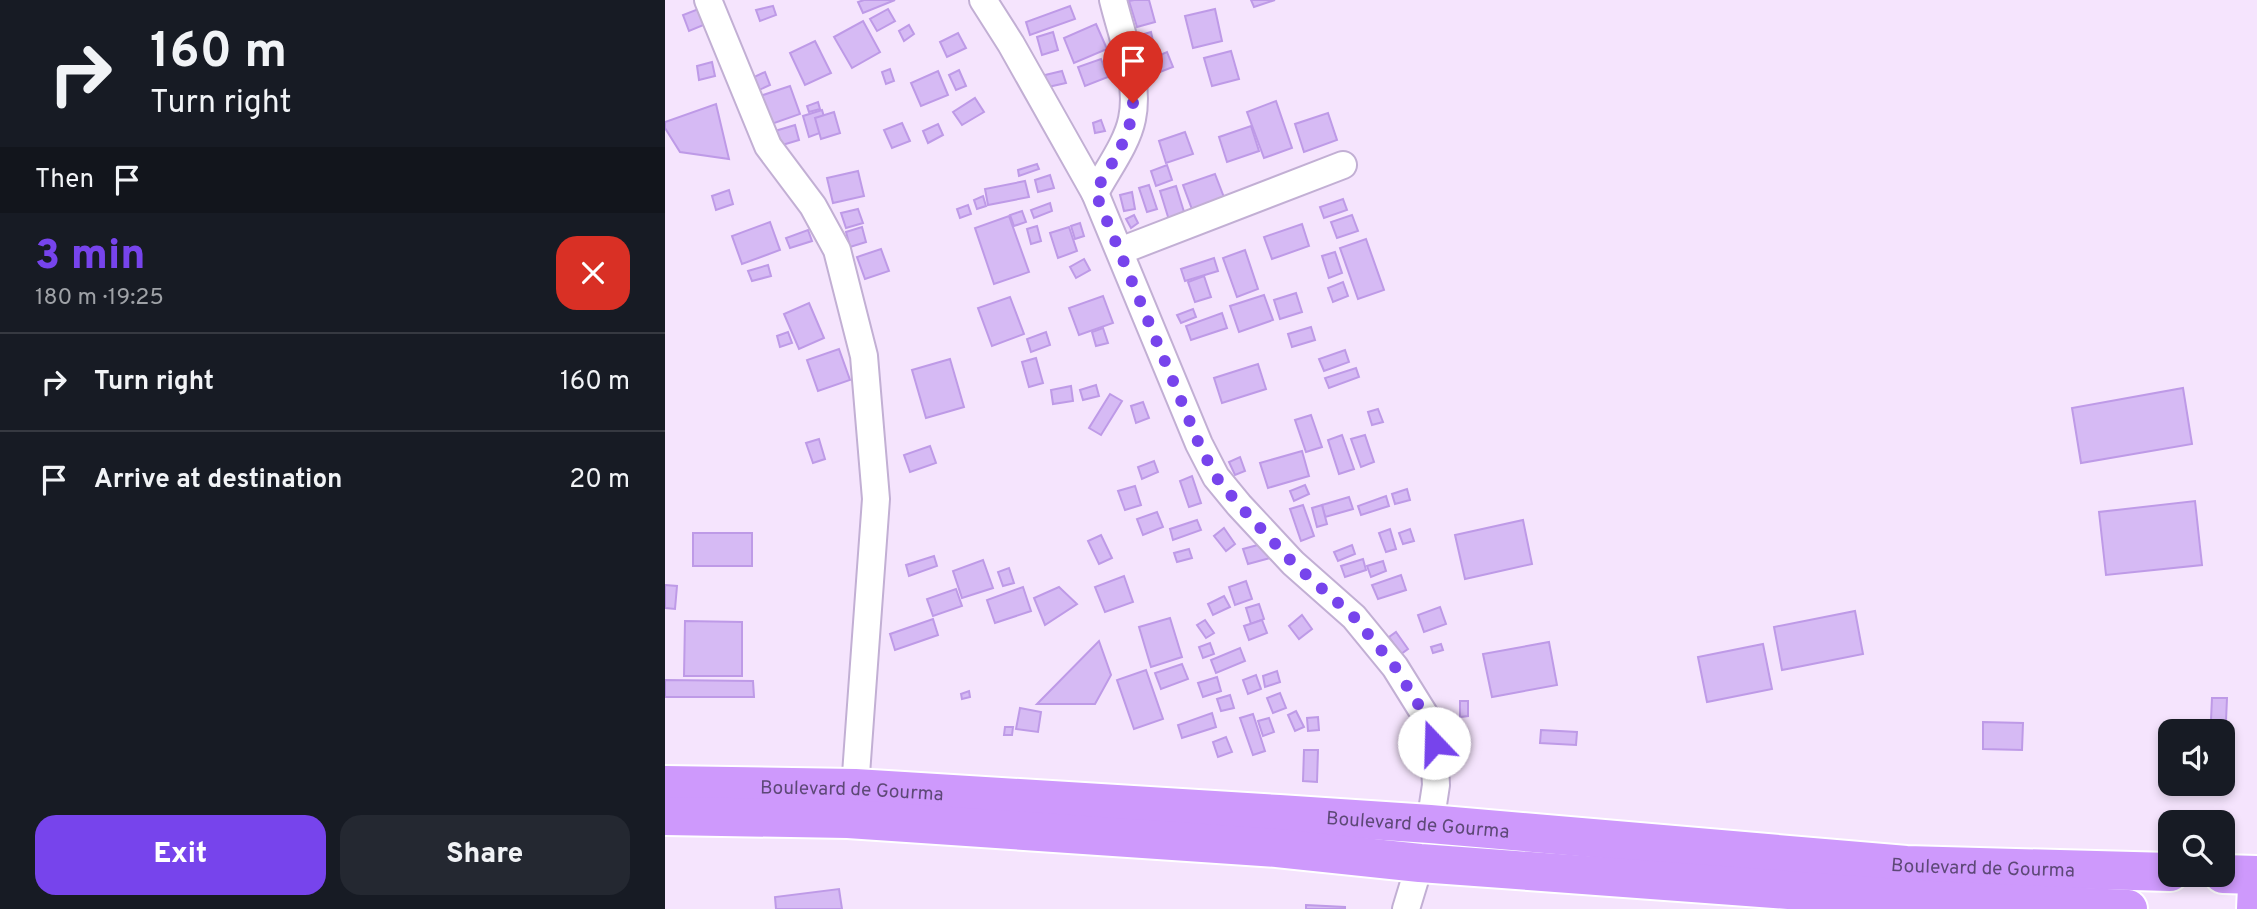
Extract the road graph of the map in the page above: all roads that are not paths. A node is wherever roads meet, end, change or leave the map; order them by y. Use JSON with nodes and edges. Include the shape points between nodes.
{"nodes":[{"id":1,"x":983,"y":0,"type":"edge"},
{"id":2,"x":1113,"y":0,"type":"edge"},
{"id":3,"x":712,"y":2,"type":"edge"},
{"id":4,"x":1343,"y":165,"type":"dead end"},
{"id":5,"x":1095,"y":192,"type":"junction"},
{"id":6,"x":1120,"y":251,"type":"junction"},
{"id":7,"x":665,"y":785,"type":"edge"},
{"id":8,"x":855,"y":788,"type":"junction"},
{"id":9,"x":665,"y":816,"type":"edge"},
{"id":10,"x":1430,"y":824,"type":"junction"},
{"id":11,"x":1420,"y":863,"type":"junction"},
{"id":12,"x":2158,"y":872,"type":"edge"},
{"id":13,"x":2235,"y":874,"type":"edge"},
{"id":14,"x":2257,"y":874,"type":"edge"},
{"id":15,"x":2257,"y":888,"type":"edge"},
{"id":16,"x":1406,"y":909,"type":"edge"},
{"id":17,"x":2127,"y":909,"type":"edge"},
{"id":18,"x":2256,"y":909,"type":"edge"}],
"edges":[{"from":1,"to":5,"type":"street"},
{"from":2,"to":5,"type":"street","via":[[1133,86],[1132,120]]},
{"from":3,"to":8,"type":"street","via":[[768,146],[813,206],[837,250],[864,356],[876,499]]},
{"from":4,"to":6,"type":"street"},
{"from":5,"to":6,"type":"street"},
{"from":6,"to":10,"type":"street","via":[[1216,477],[1293,563],[1354,617],[1395,667],[1433,728],[1436,785]]},
{"from":7,"to":8,"type":"highway","name":"Boulevard de Gourma"},
{"from":8,"to":10,"type":"highway","name":"Boulevard de Gourma"},
{"from":9,"to":11,"type":"highway","name":"Boulevard de Gourma","via":[[848,819],[1277,848]]},
{"from":10,"to":11,"type":"highway"},
{"from":10,"to":12,"type":"highway","name":"Boulevard de Gourma","via":[[1906,865]]},
{"from":11,"to":16,"type":"street"},
{"from":11,"to":17,"type":"highway","name":"Boulevard de Gourma","via":[[1898,898]]},
{"from":13,"to":14,"type":"highway"},
{"from":15,"to":18,"type":"highway"}]}
